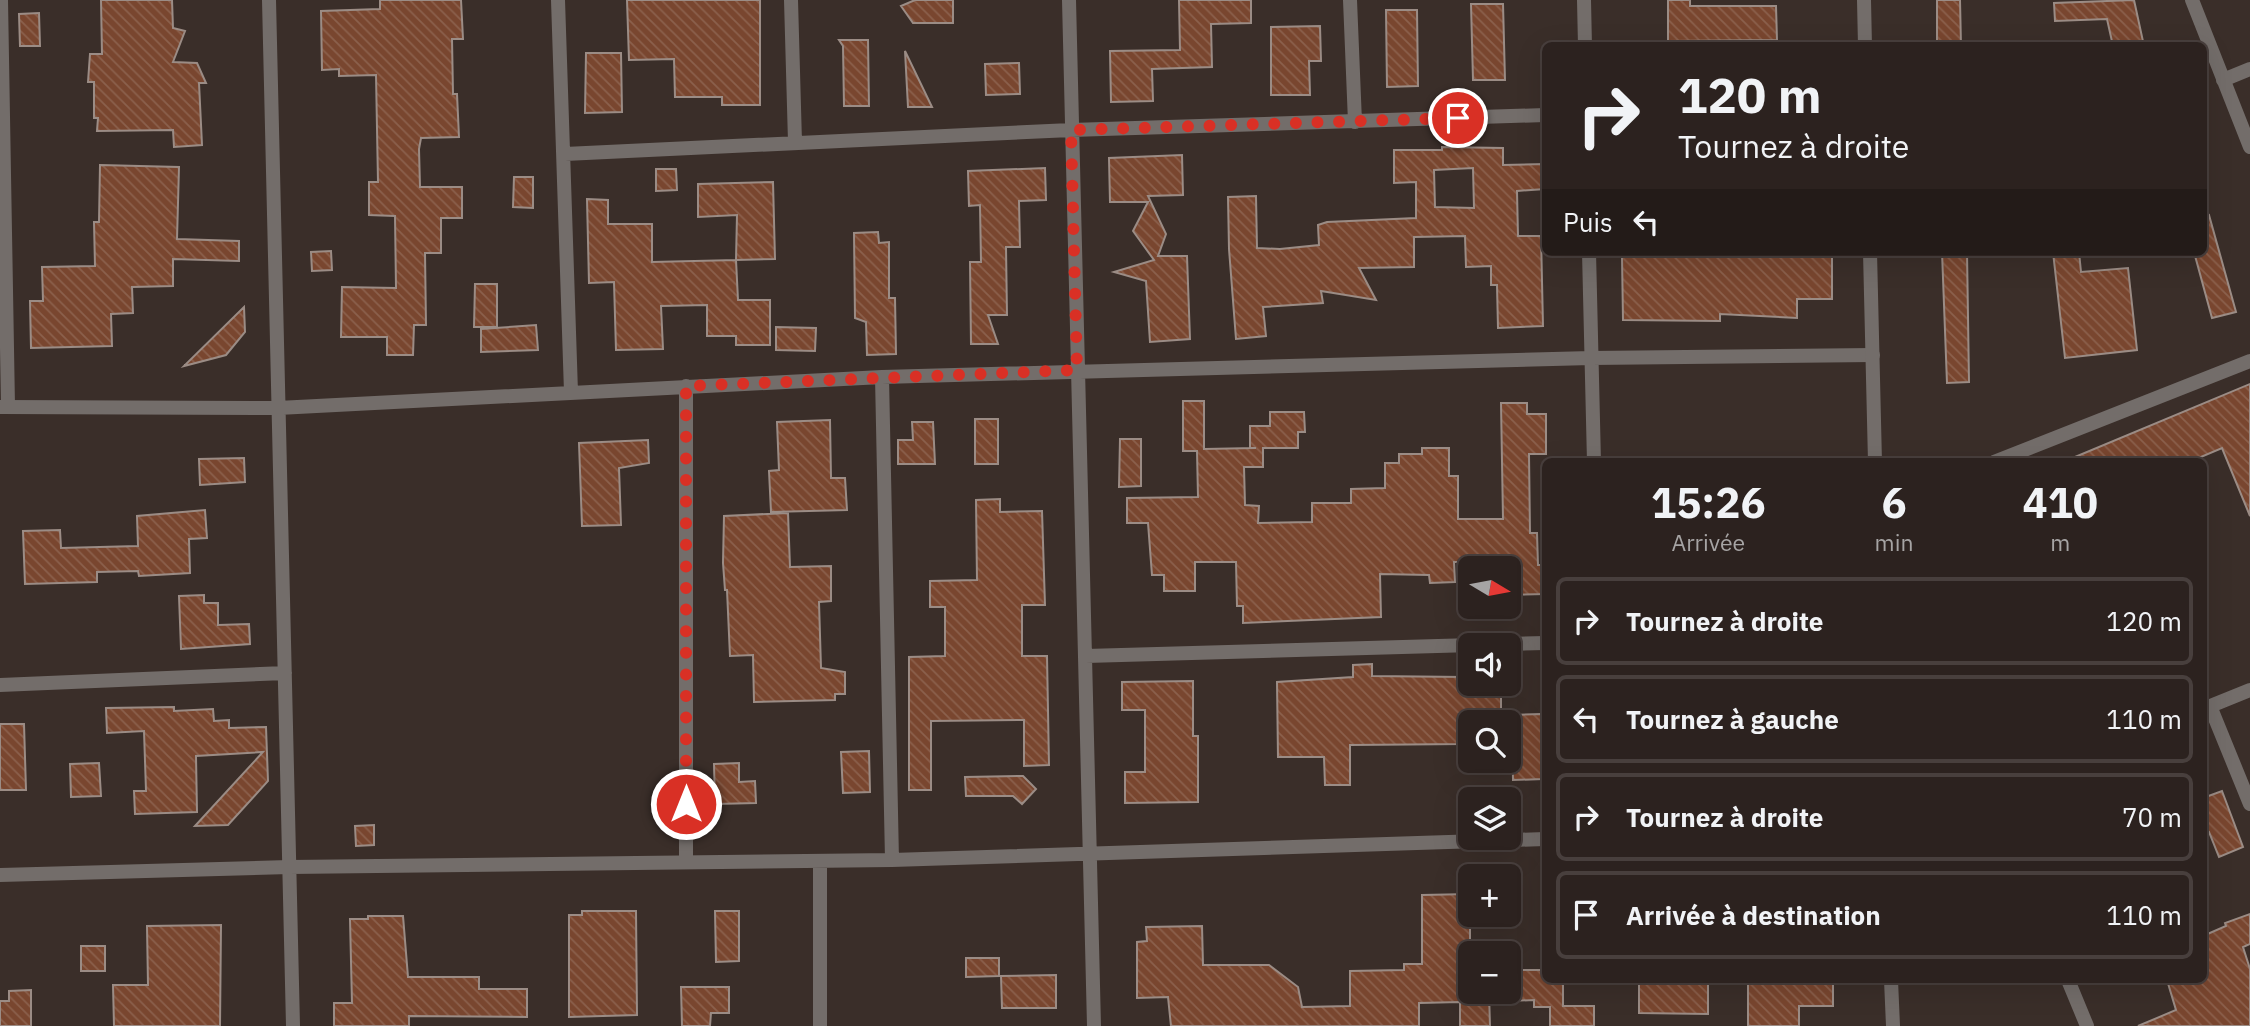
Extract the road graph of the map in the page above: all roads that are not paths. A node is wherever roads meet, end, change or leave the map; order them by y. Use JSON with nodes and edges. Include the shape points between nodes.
{"nodes":[{"id":1,"x":1,"y":0,"type":"edge"},
{"id":2,"x":269,"y":0,"type":"edge"},
{"id":3,"x":558,"y":0,"type":"edge"},
{"id":4,"x":791,"y":0,"type":"edge"},
{"id":5,"x":1069,"y":0,"type":"edge"},
{"id":6,"x":1350,"y":0,"type":"edge"},
{"id":7,"x":1584,"y":0,"type":"edge"},
{"id":8,"x":1864,"y":0,"type":"edge"},
{"id":9,"x":2192,"y":0,"type":"edge"},
{"id":10,"x":1585,"y":42,"type":"edge"},
{"id":11,"x":1865,"y":42,"type":"edge"},
{"id":12,"x":2250,"y":69,"type":"edge"},
{"id":13,"x":2223,"y":80,"type":"junction"},
{"id":14,"x":1542,"y":115,"type":"edge"},
{"id":15,"x":1355,"y":122,"type":"junction"},
{"id":16,"x":1071,"y":130,"type":"junction"},
{"id":17,"x":795,"y":142,"type":"junction"},
{"id":18,"x":2250,"y":147,"type":"edge"},
{"id":19,"x":565,"y":154,"type":"junction"},
{"id":20,"x":1,"y":156,"type":"edge"},
{"id":21,"x":1589,"y":256,"type":"edge"},
{"id":22,"x":1870,"y":256,"type":"edge"},
{"id":23,"x":1873,"y":355,"type":"junction"},
{"id":24,"x":1591,"y":358,"type":"junction"},
{"id":25,"x":2250,"y":361,"type":"edge"},
{"id":26,"x":1077,"y":370,"type":"junction"},
{"id":27,"x":882,"y":377,"type":"junction"},
{"id":28,"x":686,"y":386,"type":"junction"},
{"id":29,"x":571,"y":392,"type":"junction"},
{"id":30,"x":4,"y":406,"type":"edge"},
{"id":31,"x":278,"y":408,"type":"junction"},
{"id":32,"x":1594,"y":458,"type":"edge"},
{"id":33,"x":1875,"y":458,"type":"edge"},
{"id":34,"x":2004,"y":458,"type":"edge"},
{"id":35,"x":1542,"y":643,"type":"edge"},
{"id":36,"x":1087,"y":656,"type":"junction"},
{"id":37,"x":285,"y":673,"type":"junction"},
{"id":38,"x":0,"y":685,"type":"edge"},
{"id":39,"x":2250,"y":690,"type":"edge"},
{"id":40,"x":2207,"y":708,"type":"edge"},
{"id":41,"x":2250,"y":804,"type":"edge"},
{"id":42,"x":1542,"y":839,"type":"edge"},
{"id":43,"x":1090,"y":855,"type":"junction"},
{"id":44,"x":686,"y":860,"type":"junction"},
{"id":45,"x":892,"y":860,"type":"junction"},
{"id":46,"x":820,"y":861,"type":"junction"},
{"id":47,"x":289,"y":866,"type":"junction"},
{"id":48,"x":0,"y":875,"type":"edge"},
{"id":49,"x":1891,"y":983,"type":"edge"},
{"id":50,"x":2069,"y":983,"type":"edge"},
{"id":51,"x":293,"y":1026,"type":"edge"},
{"id":52,"x":820,"y":1026,"type":"edge"},
{"id":53,"x":1094,"y":1026,"type":"edge"},
{"id":54,"x":1892,"y":1026,"type":"edge"},
{"id":55,"x":2087,"y":1026,"type":"edge"}],
"edges":[{"from":1,"to":20,"type":"street"},
{"from":2,"to":31,"type":"street"},
{"from":3,"to":19,"type":"street"},
{"from":4,"to":17,"type":"street"},
{"from":5,"to":16,"type":"street"},
{"from":6,"to":15,"type":"street"},
{"from":7,"to":10,"type":"street"},
{"from":8,"to":11,"type":"street"},
{"from":9,"to":13,"type":"street"},
{"from":12,"to":13,"type":"street"},
{"from":13,"to":18,"type":"street"},
{"from":14,"to":15,"type":"street"},
{"from":15,"to":16,"type":"street"},
{"from":16,"to":17,"type":"street"},
{"from":16,"to":26,"type":"street"},
{"from":17,"to":19,"type":"street"},
{"from":19,"to":29,"type":"street"},
{"from":20,"to":30,"type":"street"},
{"from":21,"to":24,"type":"street"},
{"from":22,"to":23,"type":"street"},
{"from":23,"to":24,"type":"street"},
{"from":23,"to":33,"type":"street"},
{"from":24,"to":26,"type":"street"},
{"from":24,"to":32,"type":"street"},
{"from":25,"to":34,"type":"street"},
{"from":26,"to":27,"type":"street"},
{"from":26,"to":36,"type":"street"},
{"from":27,"to":28,"type":"street"},
{"from":27,"to":45,"type":"street"},
{"from":28,"to":29,"type":"street"},
{"from":28,"to":44,"type":"street"},
{"from":29,"to":31,"type":"street"},
{"from":30,"to":31,"type":"street"},
{"from":31,"to":37,"type":"street"},
{"from":35,"to":36,"type":"street"},
{"from":36,"to":43,"type":"street"},
{"from":37,"to":38,"type":"street"},
{"from":37,"to":47,"type":"street"},
{"from":39,"to":40,"type":"street"},
{"from":40,"to":41,"type":"street"},
{"from":42,"to":43,"type":"street"},
{"from":43,"to":45,"type":"street"},
{"from":43,"to":53,"type":"street"},
{"from":44,"to":46,"type":"street"},
{"from":44,"to":47,"type":"street"},
{"from":45,"to":46,"type":"street"},
{"from":46,"to":52,"type":"street"},
{"from":47,"to":48,"type":"street"},
{"from":47,"to":51,"type":"street"},
{"from":49,"to":54,"type":"street"},
{"from":50,"to":55,"type":"street"}]}
